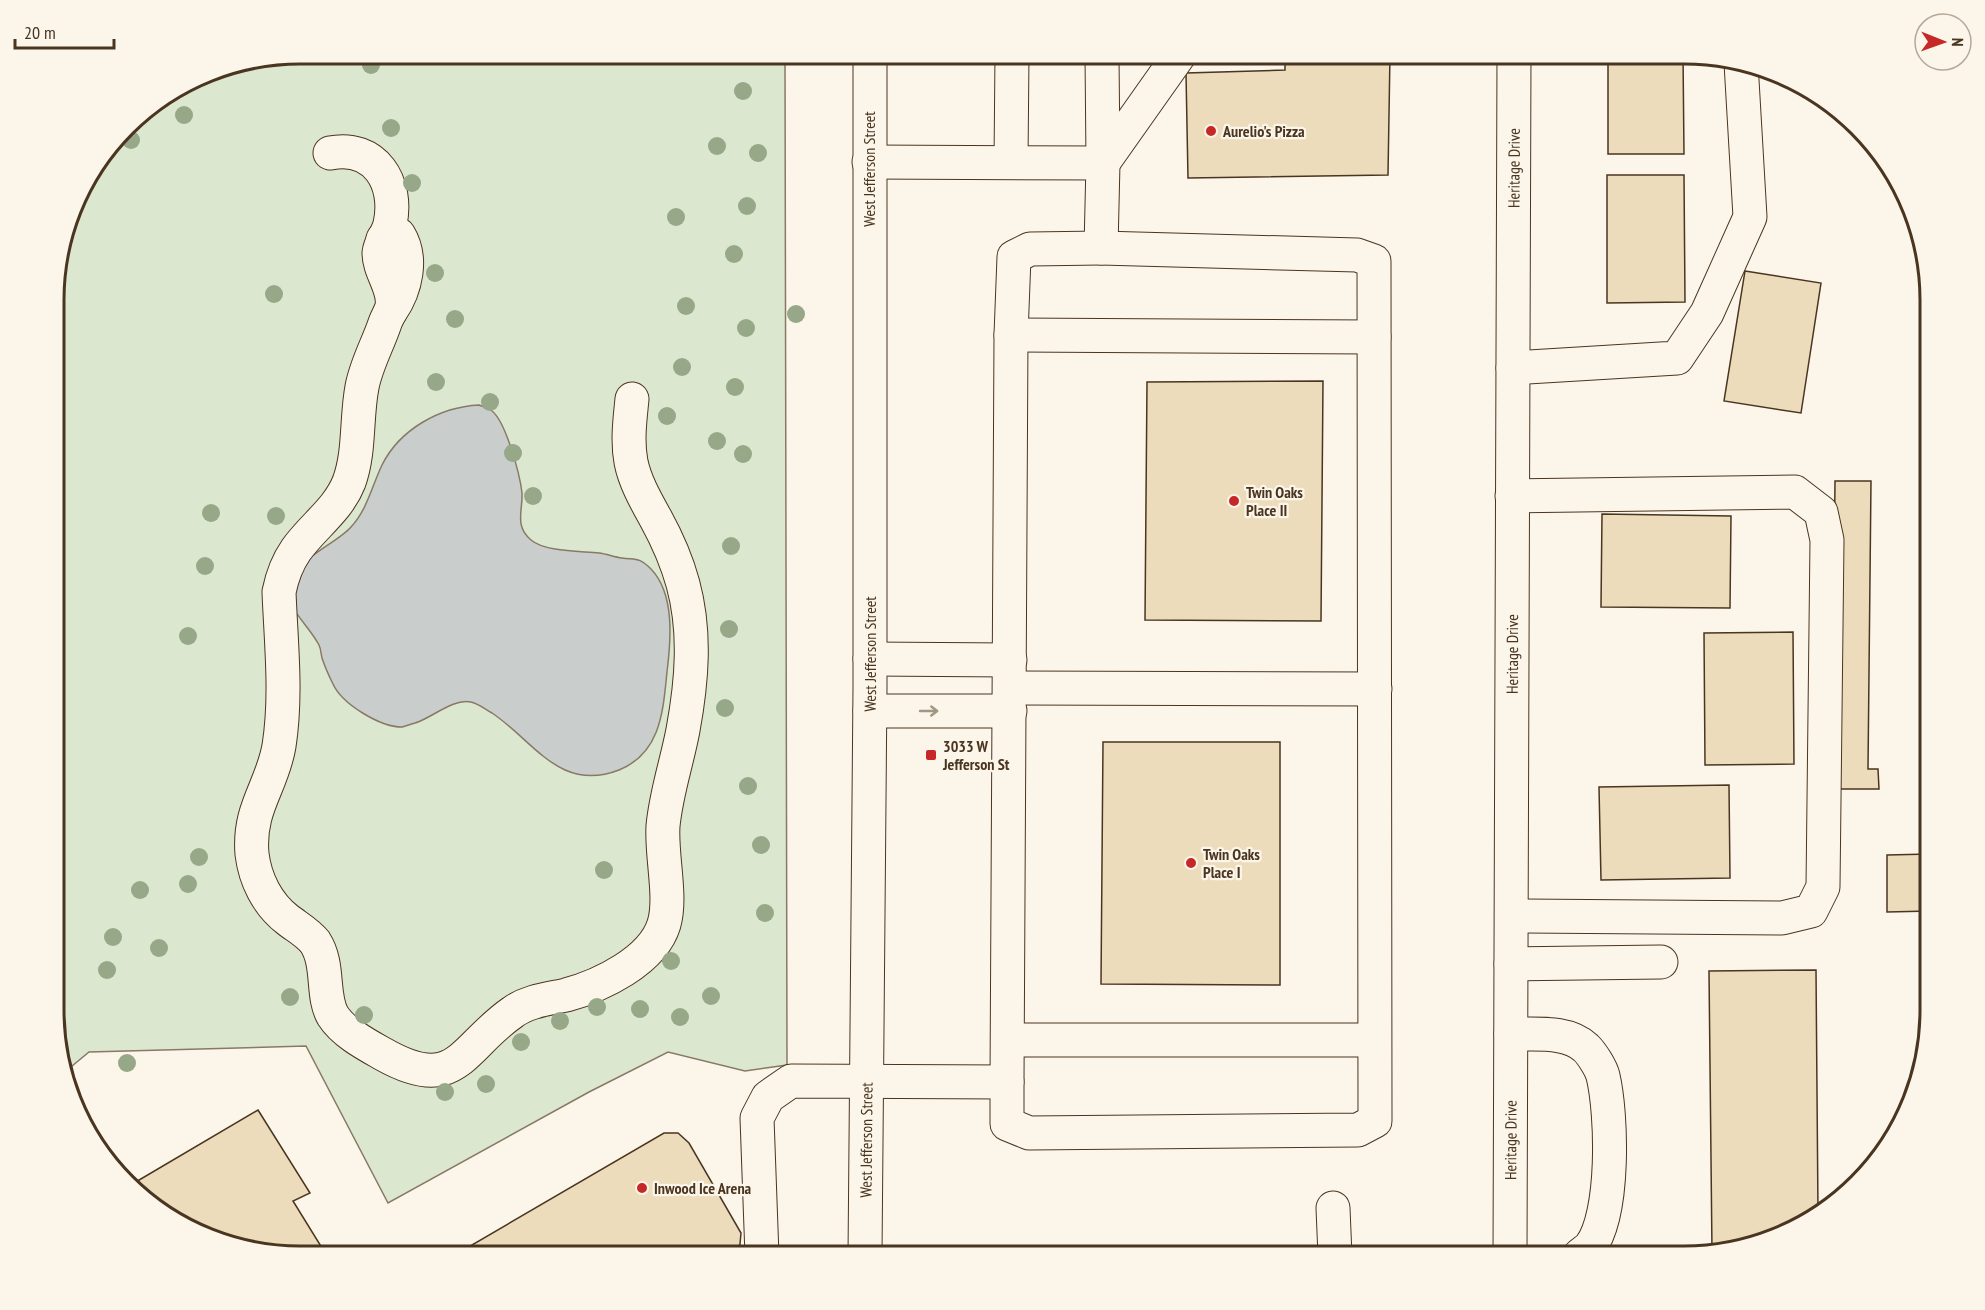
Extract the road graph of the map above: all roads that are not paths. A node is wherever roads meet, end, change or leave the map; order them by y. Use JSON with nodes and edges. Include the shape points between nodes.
{"nodes":[{"id":1,"x":870,"y":64,"type":"edge"},
{"id":2,"x":1012,"y":64,"type":"edge"},
{"id":3,"x":1102,"y":64,"type":"edge"},
{"id":4,"x":1173,"y":64,"type":"edge"},
{"id":5,"x":1514,"y":64,"type":"edge"},
{"id":6,"x":1742,"y":72,"type":"edge"},
{"id":7,"x":330,"y":153,"type":"dead end"},
{"id":8,"x":869,"y":162,"type":"junction"},
{"id":9,"x":1011,"y":162,"type":"junction"},
{"id":10,"x":1103,"y":163,"type":"junction"},
{"id":11,"x":1101,"y":248,"type":"junction"},
{"id":12,"x":1011,"y":335,"type":"junction"},
{"id":13,"x":1374,"y":337,"type":"junction"},
{"id":14,"x":1513,"y":368,"type":"junction"},
{"id":15,"x":632,"y":399,"type":"dead end"},
{"id":16,"x":1512,"y":496,"type":"junction"},
{"id":17,"x":870,"y":659,"type":"junction"},
{"id":18,"x":1010,"y":686,"type":"junction"},
{"id":19,"x":1375,"y":689,"type":"junction"},
{"id":20,"x":870,"y":711,"type":"junction"},
{"id":21,"x":1512,"y":916,"type":"junction"},
{"id":22,"x":1661,"y":962,"type":"dead end"},
{"id":23,"x":1511,"y":964,"type":"junction"},
{"id":24,"x":1511,"y":1034,"type":"junction"},
{"id":25,"x":1008,"y":1040,"type":"junction"},
{"id":26,"x":1374,"y":1040,"type":"junction"},
{"id":27,"x":866,"y":1082,"type":"junction"},
{"id":28,"x":1007,"y":1082,"type":"junction"},
{"id":29,"x":1333,"y":1208,"type":"dead end"},
{"id":30,"x":762,"y":1246,"type":"edge"},
{"id":31,"x":865,"y":1246,"type":"edge"},
{"id":32,"x":1335,"y":1246,"type":"edge"},
{"id":33,"x":1510,"y":1246,"type":"edge"},
{"id":34,"x":1590,"y":1246,"type":"edge"}],
"edges":[{"from":1,"to":8,"type":"street","name":"West Jefferson Street"},
{"from":2,"to":9,"type":"street"},
{"from":3,"to":10,"type":"street"},
{"from":4,"to":10,"type":"street"},
{"from":5,"to":14,"type":"street","name":"Heritage Drive"},
{"from":6,"to":14,"type":"street","via":[[1750,217],[1707,313],[1677,358]]},
{"from":7,"to":15,"type":"street","via":[[360,153],[383,174],[393,207],[379,252],[393,303],[362,384],[353,470],[343,497],[297,549],[279,592],[281,726],[276,759],[251,832],[254,870],[270,901],[316,944],[333,1016],[365,1044],[412,1069],[426,1072],[455,1063],[513,1011],[585,989],[624,970],[641,957],[665,922],[663,828],[683,730],[692,642],[682,582],[672,552],[630,461]]},
{"from":8,"to":9,"type":"street"},
{"from":8,"to":17,"type":"street","name":"West Jefferson Street"},
{"from":9,"to":10,"type":"street"},
{"from":10,"to":11,"type":"street"},
{"from":11,"to":12,"type":"street","via":[[1030,249],[1014,256]]},
{"from":11,"to":13,"type":"street","via":[[1357,255],[1374,261]]},
{"from":12,"to":13,"type":"street"},
{"from":12,"to":18,"type":"street"},
{"from":13,"to":19,"type":"street"},
{"from":14,"to":16,"type":"street","name":"Heritage Drive"},
{"from":16,"to":21,"type":"street","name":"Heritage Drive"},
{"from":16,"to":21,"type":"street","via":[[1795,492],[1821,512],[1827,540],[1823,887],[1811,911],[1782,918]]},
{"from":17,"to":18,"type":"street"},
{"from":17,"to":20,"type":"street","name":"West Jefferson Street"},
{"from":18,"to":19,"type":"street"},
{"from":20,"to":18,"type":"street","one_way":true},
{"from":18,"to":25,"type":"street"},
{"from":19,"to":26,"type":"street"},
{"from":20,"to":27,"type":"street","name":"West Jefferson Street"},
{"from":21,"to":23,"type":"street","name":"Heritage Drive"},
{"from":22,"to":23,"type":"street"},
{"from":23,"to":24,"type":"street","name":"Heritage Drive"},
{"from":24,"to":33,"type":"street","name":"Heritage Drive"},
{"from":24,"to":34,"type":"street","via":[[1564,1036],[1586,1048],[1602,1073],[1609,1119],[1610,1172],[1602,1220]]},
{"from":25,"to":26,"type":"street"},
{"from":25,"to":28,"type":"street"},
{"from":26,"to":28,"type":"street","via":[[1375,1121],[1358,1130],[1029,1133],[1007,1124]]},
{"from":27,"to":28,"type":"street"},
{"from":27,"to":30,"type":"street","via":[[791,1081],[768,1097],[757,1118]]},
{"from":27,"to":31,"type":"street","name":"West Jefferson Street"},
{"from":29,"to":32,"type":"street"}]}
